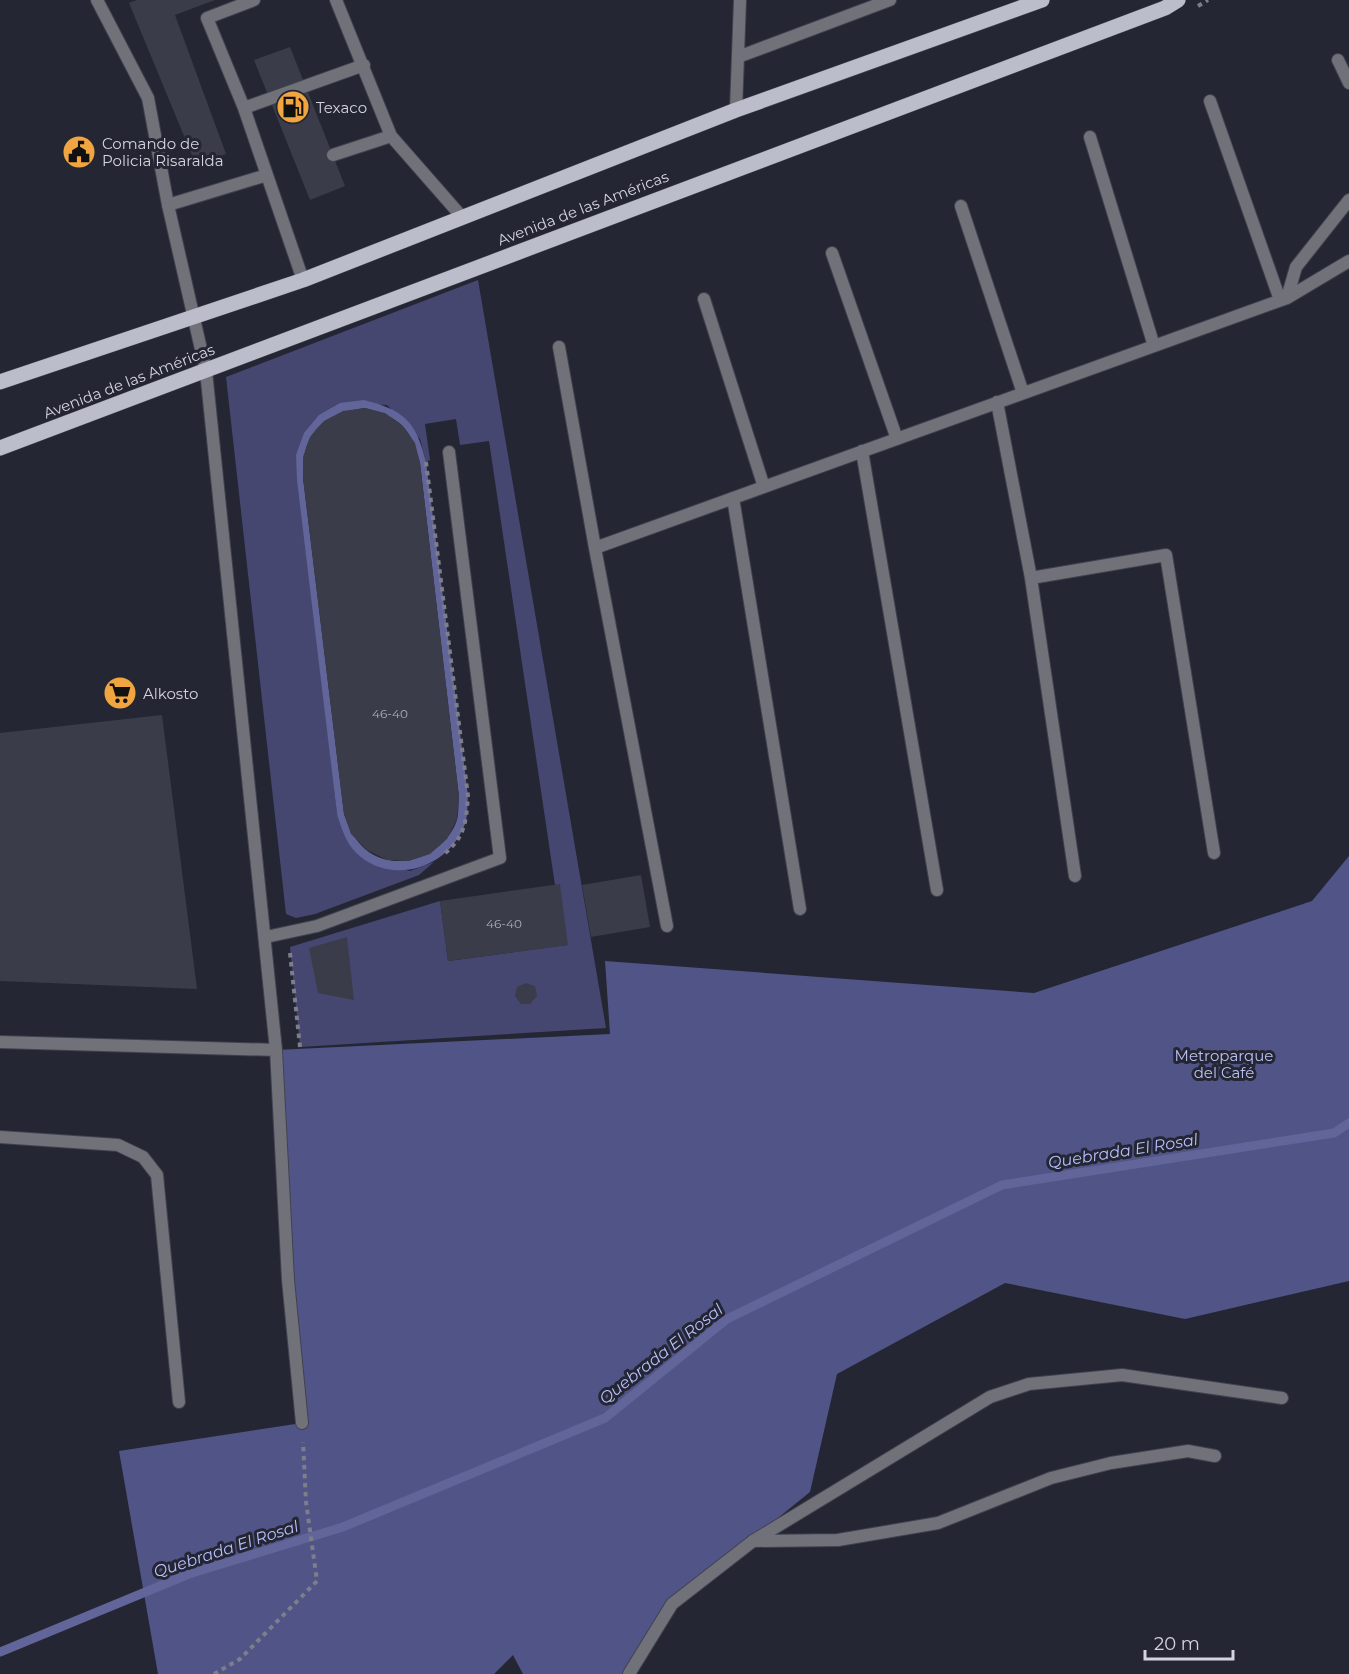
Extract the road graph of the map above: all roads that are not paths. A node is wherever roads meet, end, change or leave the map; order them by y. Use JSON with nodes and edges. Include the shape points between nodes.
{"nodes":[{"id":1,"x":97,"y":0,"type":"edge"},
{"id":2,"x":254,"y":0,"type":"edge"},
{"id":3,"x":336,"y":0,"type":"edge"},
{"id":4,"x":740,"y":0,"type":"edge"},
{"id":5,"x":890,"y":0,"type":"edge"},
{"id":6,"x":1042,"y":0,"type":"edge"},
{"id":7,"x":1178,"y":0,"type":"edge"},
{"id":8,"x":738,"y":57,"type":"junction"},
{"id":9,"x":1338,"y":60,"type":"dead end"},
{"id":10,"x":364,"y":65,"type":"junction"},
{"id":11,"x":1349,"y":83,"type":"edge"},
{"id":12,"x":1210,"y":101,"type":"dead end"},
{"id":13,"x":244,"y":108,"type":"junction"},
{"id":14,"x":736,"y":110,"type":"junction"},
{"id":15,"x":391,"y":136,"type":"junction"},
{"id":16,"x":1090,"y":137,"type":"dead end"},
{"id":17,"x":333,"y":155,"type":"dead end"},
{"id":18,"x":267,"y":175,"type":"junction"},
{"id":19,"x":1349,"y":200,"type":"edge"},
{"id":20,"x":168,"y":206,"type":"junction"},
{"id":21,"x":961,"y":206,"type":"dead end"},
{"id":22,"x":462,"y":217,"type":"junction"},
{"id":23,"x":832,"y":253,"type":"dead end"},
{"id":24,"x":1349,"y":261,"type":"edge"},
{"id":25,"x":303,"y":280,"type":"junction"},
{"id":26,"x":1283,"y":299,"type":"junction"},
{"id":27,"x":704,"y":300,"type":"dead end"},
{"id":28,"x":194,"y":315,"type":"junction"},
{"id":29,"x":1154,"y":346,"type":"junction"},
{"id":30,"x":559,"y":347,"type":"dead end"},
{"id":31,"x":206,"y":371,"type":"junction"},
{"id":32,"x":0,"y":382,"type":"edge"},
{"id":33,"x":1023,"y":393,"type":"junction"},
{"id":34,"x":997,"y":402,"type":"junction"},
{"id":35,"x":897,"y":439,"type":"junction"},
{"id":36,"x":0,"y":448,"type":"edge"},
{"id":37,"x":862,"y":451,"type":"junction"},
{"id":38,"x":449,"y":452,"type":"dead end"},
{"id":39,"x":764,"y":487,"type":"junction"},
{"id":40,"x":733,"y":498,"type":"junction"},
{"id":41,"x":595,"y":548,"type":"junction"},
{"id":42,"x":1030,"y":578,"type":"junction"},
{"id":43,"x":1214,"y":853,"type":"dead end"},
{"id":44,"x":1075,"y":876,"type":"dead end"},
{"id":45,"x":937,"y":890,"type":"dead end"},
{"id":46,"x":800,"y":909,"type":"dead end"},
{"id":47,"x":667,"y":926,"type":"dead end"},
{"id":48,"x":266,"y":938,"type":"junction"},
{"id":49,"x":0,"y":1042,"type":"edge"},
{"id":50,"x":276,"y":1050,"type":"junction"},
{"id":51,"x":0,"y":1137,"type":"edge"},
{"id":52,"x":1282,"y":1398,"type":"dead end"},
{"id":53,"x":179,"y":1402,"type":"dead end"},
{"id":54,"x":302,"y":1424,"type":"road end"},
{"id":55,"x":1215,"y":1456,"type":"dead end"},
{"id":56,"x":753,"y":1541,"type":"junction"},
{"id":57,"x":629,"y":1674,"type":"edge"}],
"edges":[{"from":1,"to":20,"type":"street","via":[[148,98]]},
{"from":2,"to":13,"type":"street","via":[[207,18]]},
{"from":3,"to":10,"type":"street"},
{"from":4,"to":8,"type":"street"},
{"from":5,"to":8,"type":"street"},
{"from":6,"to":14,"type":"main road"},
{"from":7,"to":31,"type":"main road","name":"Avenida de las Américas"},
{"from":8,"to":14,"type":"street"},
{"from":9,"to":11,"type":"street"},
{"from":10,"to":13,"type":"street"},
{"from":10,"to":15,"type":"street"},
{"from":12,"to":26,"type":"street"},
{"from":13,"to":18,"type":"street"},
{"from":14,"to":22,"type":"main road"},
{"from":15,"to":17,"type":"street"},
{"from":15,"to":22,"type":"street"},
{"from":16,"to":29,"type":"street"},
{"from":18,"to":20,"type":"street"},
{"from":18,"to":25,"type":"street"},
{"from":19,"to":26,"type":"street","via":[[1296,267]]},
{"from":20,"to":28,"type":"street"},
{"from":21,"to":33,"type":"street"},
{"from":22,"to":25,"type":"main road"},
{"from":23,"to":35,"type":"street"},
{"from":24,"to":26,"type":"street"},
{"from":25,"to":28,"type":"main road"},
{"from":26,"to":29,"type":"street"},
{"from":27,"to":39,"type":"street"},
{"from":28,"to":31,"type":"street"},
{"from":28,"to":32,"type":"main road"},
{"from":29,"to":33,"type":"street"},
{"from":30,"to":41,"type":"street"},
{"from":31,"to":36,"type":"main road","name":"Avenida de las Américas"},
{"from":31,"to":48,"type":"street"},
{"from":33,"to":34,"type":"street"},
{"from":34,"to":35,"type":"street"},
{"from":34,"to":42,"type":"street"},
{"from":35,"to":37,"type":"street"},
{"from":37,"to":39,"type":"street"},
{"from":37,"to":45,"type":"street"},
{"from":38,"to":48,"type":"street","via":[[500,858],[317,926]]},
{"from":39,"to":40,"type":"street"},
{"from":40,"to":41,"type":"street"},
{"from":40,"to":46,"type":"street"},
{"from":41,"to":47,"type":"street"},
{"from":42,"to":43,"type":"street","via":[[1166,555]]},
{"from":42,"to":44,"type":"street"},
{"from":48,"to":50,"type":"street"},
{"from":49,"to":50,"type":"street"},
{"from":50,"to":54,"type":"street","via":[[288,1280]]},
{"from":51,"to":53,"type":"street","via":[[118,1145],[143,1157],[157,1175]]},
{"from":52,"to":56,"type":"street","via":[[1122,1375],[1029,1384],[990,1397]]},
{"from":55,"to":56,"type":"street","via":[[1188,1451],[1111,1463],[1051,1478],[938,1523],[838,1540]]},
{"from":56,"to":57,"type":"street","via":[[672,1604]]}]}
